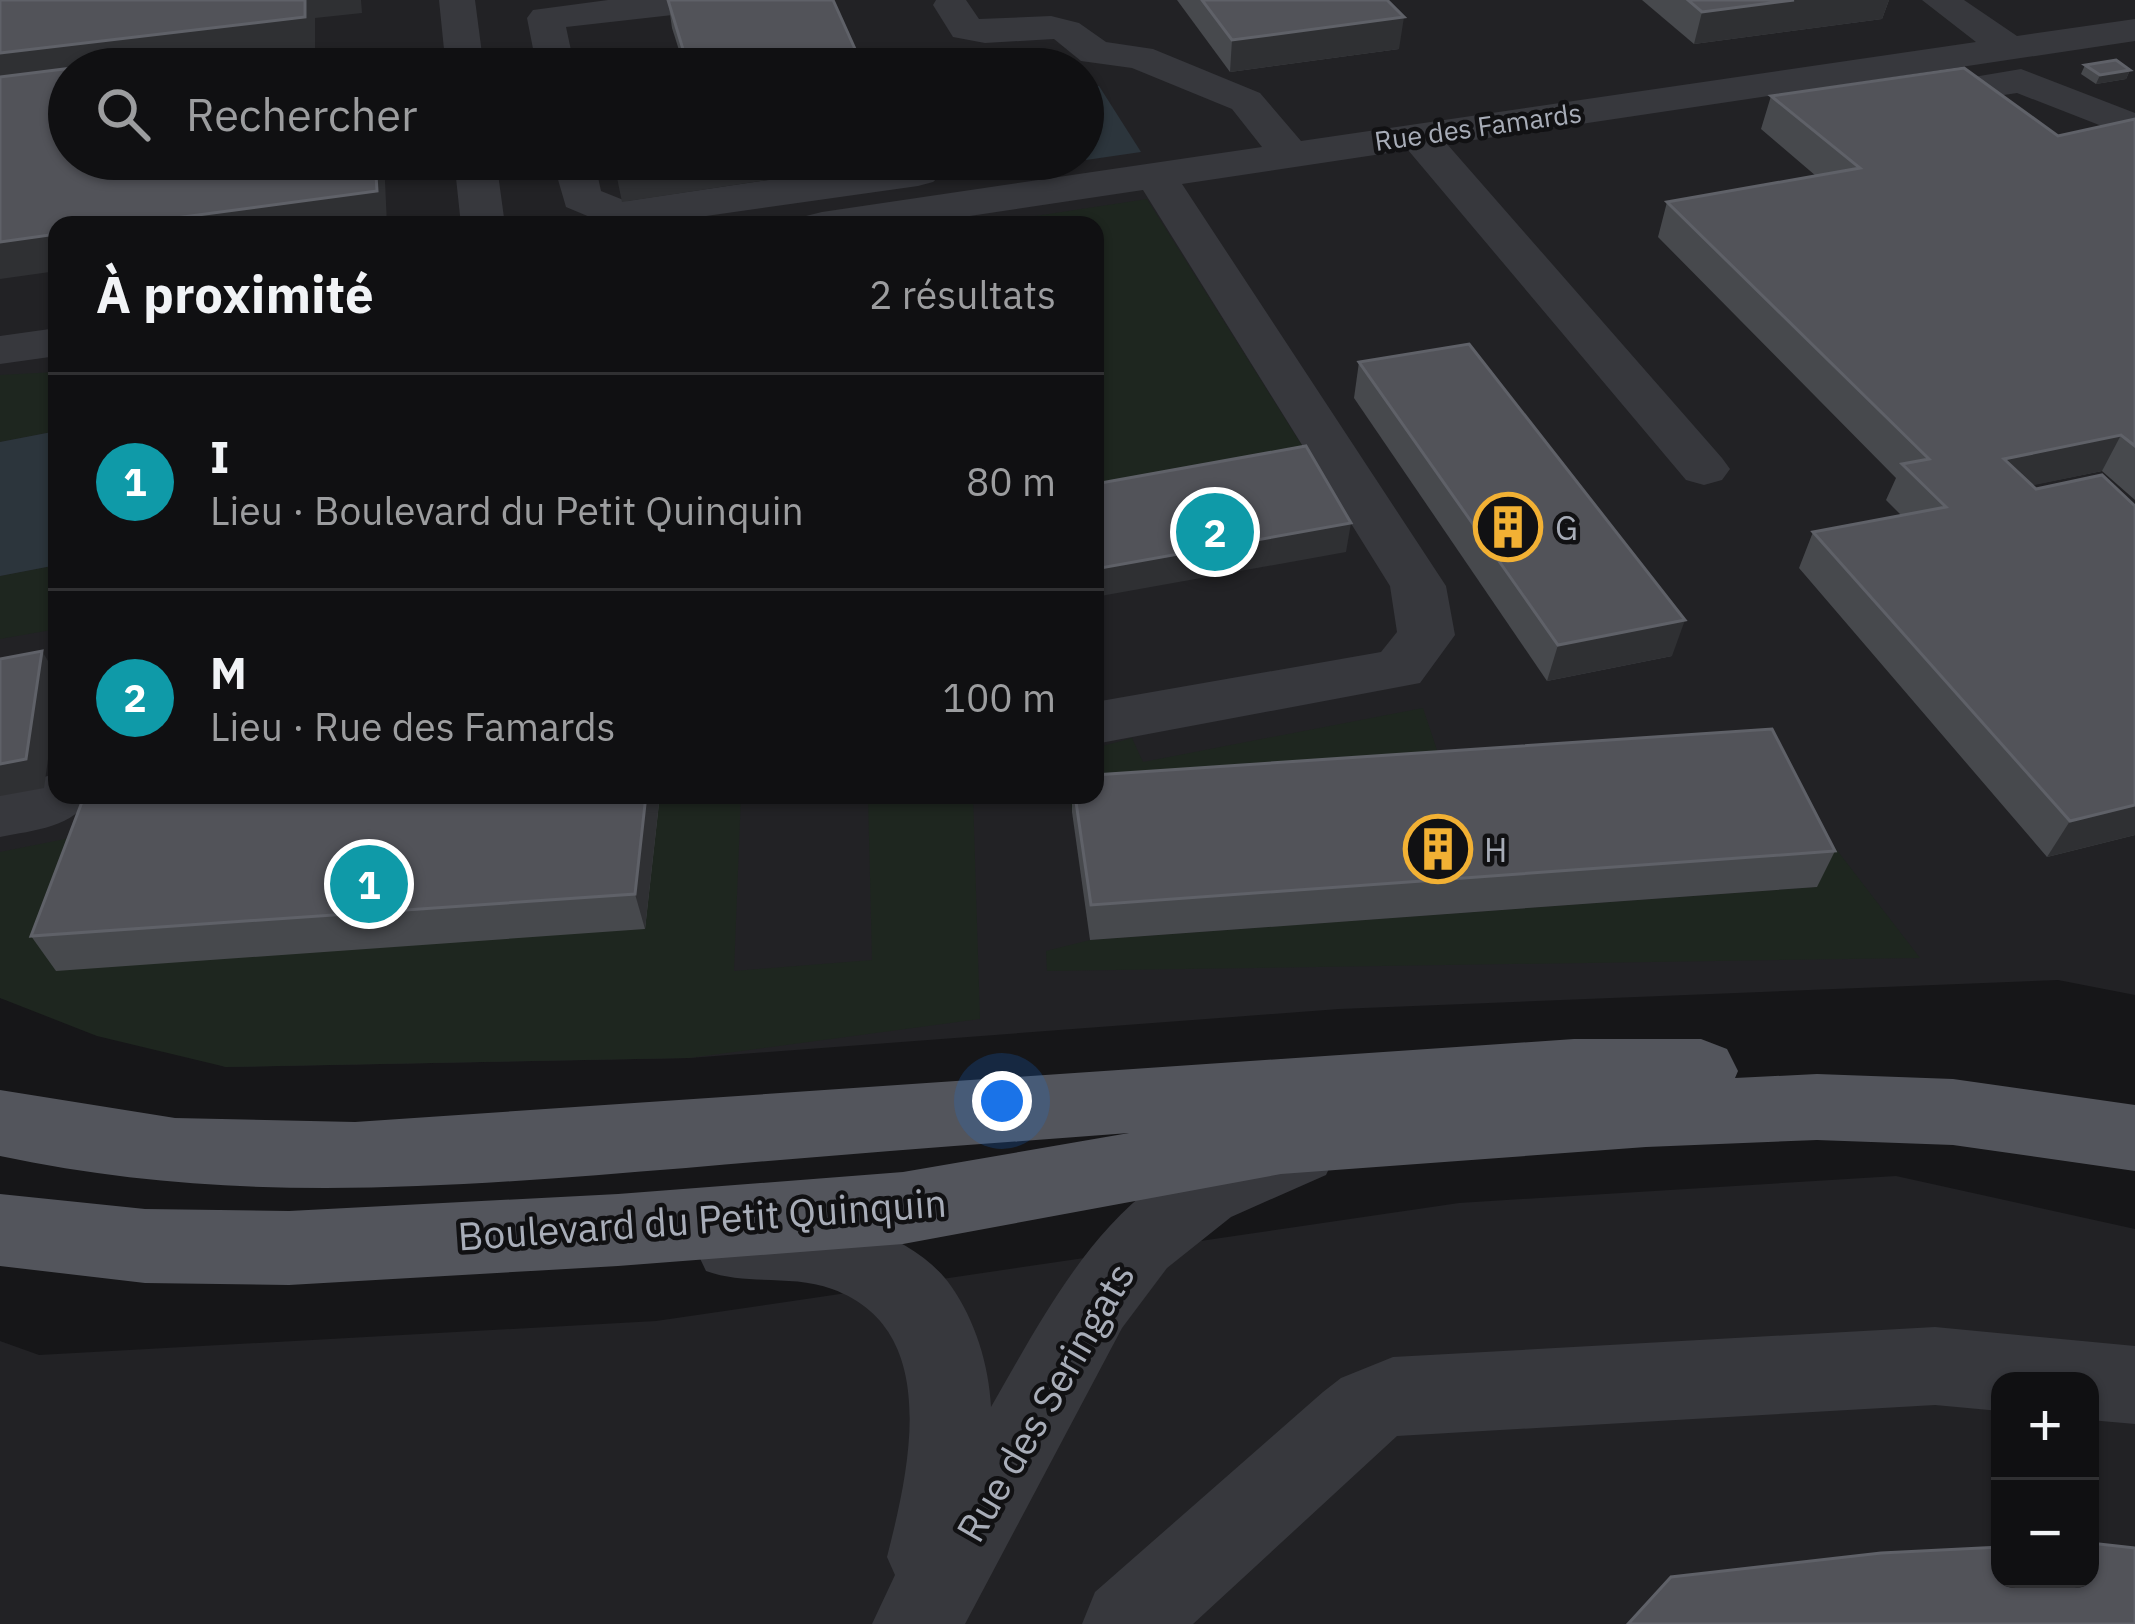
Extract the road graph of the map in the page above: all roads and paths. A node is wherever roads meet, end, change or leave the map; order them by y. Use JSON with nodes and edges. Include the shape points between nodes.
{"nodes":[{"id":1,"x":457,"y":0,"type":"edge"},
{"id":2,"x":708,"y":0,"type":"edge"},
{"id":3,"x":1940,"y":0,"type":"edge"},
{"id":4,"x":2135,"y":2,"type":"edge"},
{"id":5,"x":951,"y":5,"type":"dead end"},
{"id":6,"x":2010,"y":5,"type":"edge"},
{"id":7,"x":2135,"y":30,"type":"edge"},
{"id":8,"x":463,"y":48,"type":"edge"},
{"id":9,"x":552,"y":48,"type":"edge"},
{"id":10,"x":1091,"y":48,"type":"edge"},
{"id":11,"x":2009,"y":48,"type":"junction"},
{"id":12,"x":1104,"y":54,"type":"edge"},
{"id":13,"x":2135,"y":128,"type":"edge"},
{"id":14,"x":1431,"y":151,"type":"junction"},
{"id":15,"x":1288,"y":154,"type":"junction"},
{"id":16,"x":1154,"y":174,"type":"junction"},
{"id":17,"x":478,"y":180,"type":"edge"},
{"id":18,"x":577,"y":180,"type":"edge"},
{"id":19,"x":890,"y":180,"type":"edge"},
{"id":20,"x":767,"y":210,"type":"edge"},
{"id":21,"x":482,"y":216,"type":"edge"},
{"id":22,"x":881,"y":216,"type":"edge"},
{"id":23,"x":48,"y":343,"type":"edge"},
{"id":24,"x":0,"y":350,"type":"edge"},
{"id":25,"x":1704,"y":469,"type":"dead end"},
{"id":26,"x":1104,"y":721,"type":"edge"},
{"id":27,"x":48,"y":802,"type":"edge"},
{"id":28,"x":0,"y":814,"type":"edge"},
{"id":29,"x":2135,"y":1092,"type":"edge"},
{"id":30,"x":0,"y":1124,"type":"edge"},
{"id":31,"x":1398,"y":1131,"type":"junction"},
{"id":32,"x":2135,"y":1138,"type":"edge"},
{"id":33,"x":0,"y":1230,"type":"edge"},
{"id":34,"x":618,"y":1230,"type":"junction"},
{"id":35,"x":2135,"y":1385,"type":"edge"},
{"id":36,"x":916,"y":1624,"type":"edge"},
{"id":37,"x":1127,"y":1624,"type":"edge"}],
"edges":[{"from":1,"to":8,"type":"street"},
{"from":2,"to":9,"type":"street","via":[[546,18]]},
{"from":3,"to":11,"type":"street"},
{"from":4,"to":6,"type":"street","via":[[2066,12]]},
{"from":5,"to":10,"type":"street","via":[[966,29],[1058,26]]},
{"from":7,"to":11,"type":"street","name":"Rue des Famards"},
{"from":11,"to":14,"type":"street","name":"Rue des Famards"},
{"from":12,"to":15,"type":"street","via":[[1139,58],[1246,101]]},
{"from":13,"to":14,"type":"street","via":[[2020,81]]},
{"from":14,"to":15,"type":"street","name":"Rue des Famards"},
{"from":14,"to":25,"type":"street"},
{"from":15,"to":16,"type":"street","name":"Rue des Famards"},
{"from":16,"to":22,"type":"street","name":"Rue des Famards"},
{"from":16,"to":26,"type":"street","via":[[1418,586],[1426,635],[1399,668]]},
{"from":17,"to":21,"type":"street"},
{"from":18,"to":20,"type":"street","via":[[581,197],[621,215]]},
{"from":19,"to":20,"type":"street"},
{"from":23,"to":24,"type":"street"},
{"from":27,"to":28,"type":"street"},
{"from":29,"to":30,"type":"main road","via":[[1983,1075],[1574,1070],[535,1146],[260,1155],[137,1149]]},
{"from":31,"to":32,"type":"main road","name":"Boulevard du Petit Quinquin","via":[[1817,1107],[1953,1112]]},
{"from":31,"to":34,"type":"main road","name":"Boulevard du Petit Quinquin","via":[[1281,1140],[903,1208]]},
{"from":31,"to":36,"type":"street","name":"Rue des Seringats","via":[[1279,1157],[1204,1193],[1140,1243],[1094,1302]]},
{"from":33,"to":34,"type":"main road","name":"Boulevard du Petit Quinquin","via":[[145,1246],[289,1248]]},
{"from":34,"to":36,"type":"street","name":"Rue des Seringats","via":[[705,1246],[823,1251],[883,1272],[907,1291],[942,1346],[953,1419],[950,1471]]},
{"from":35,"to":37,"type":"street","via":[[1935,1366],[1393,1397],[1352,1420]]}]}
